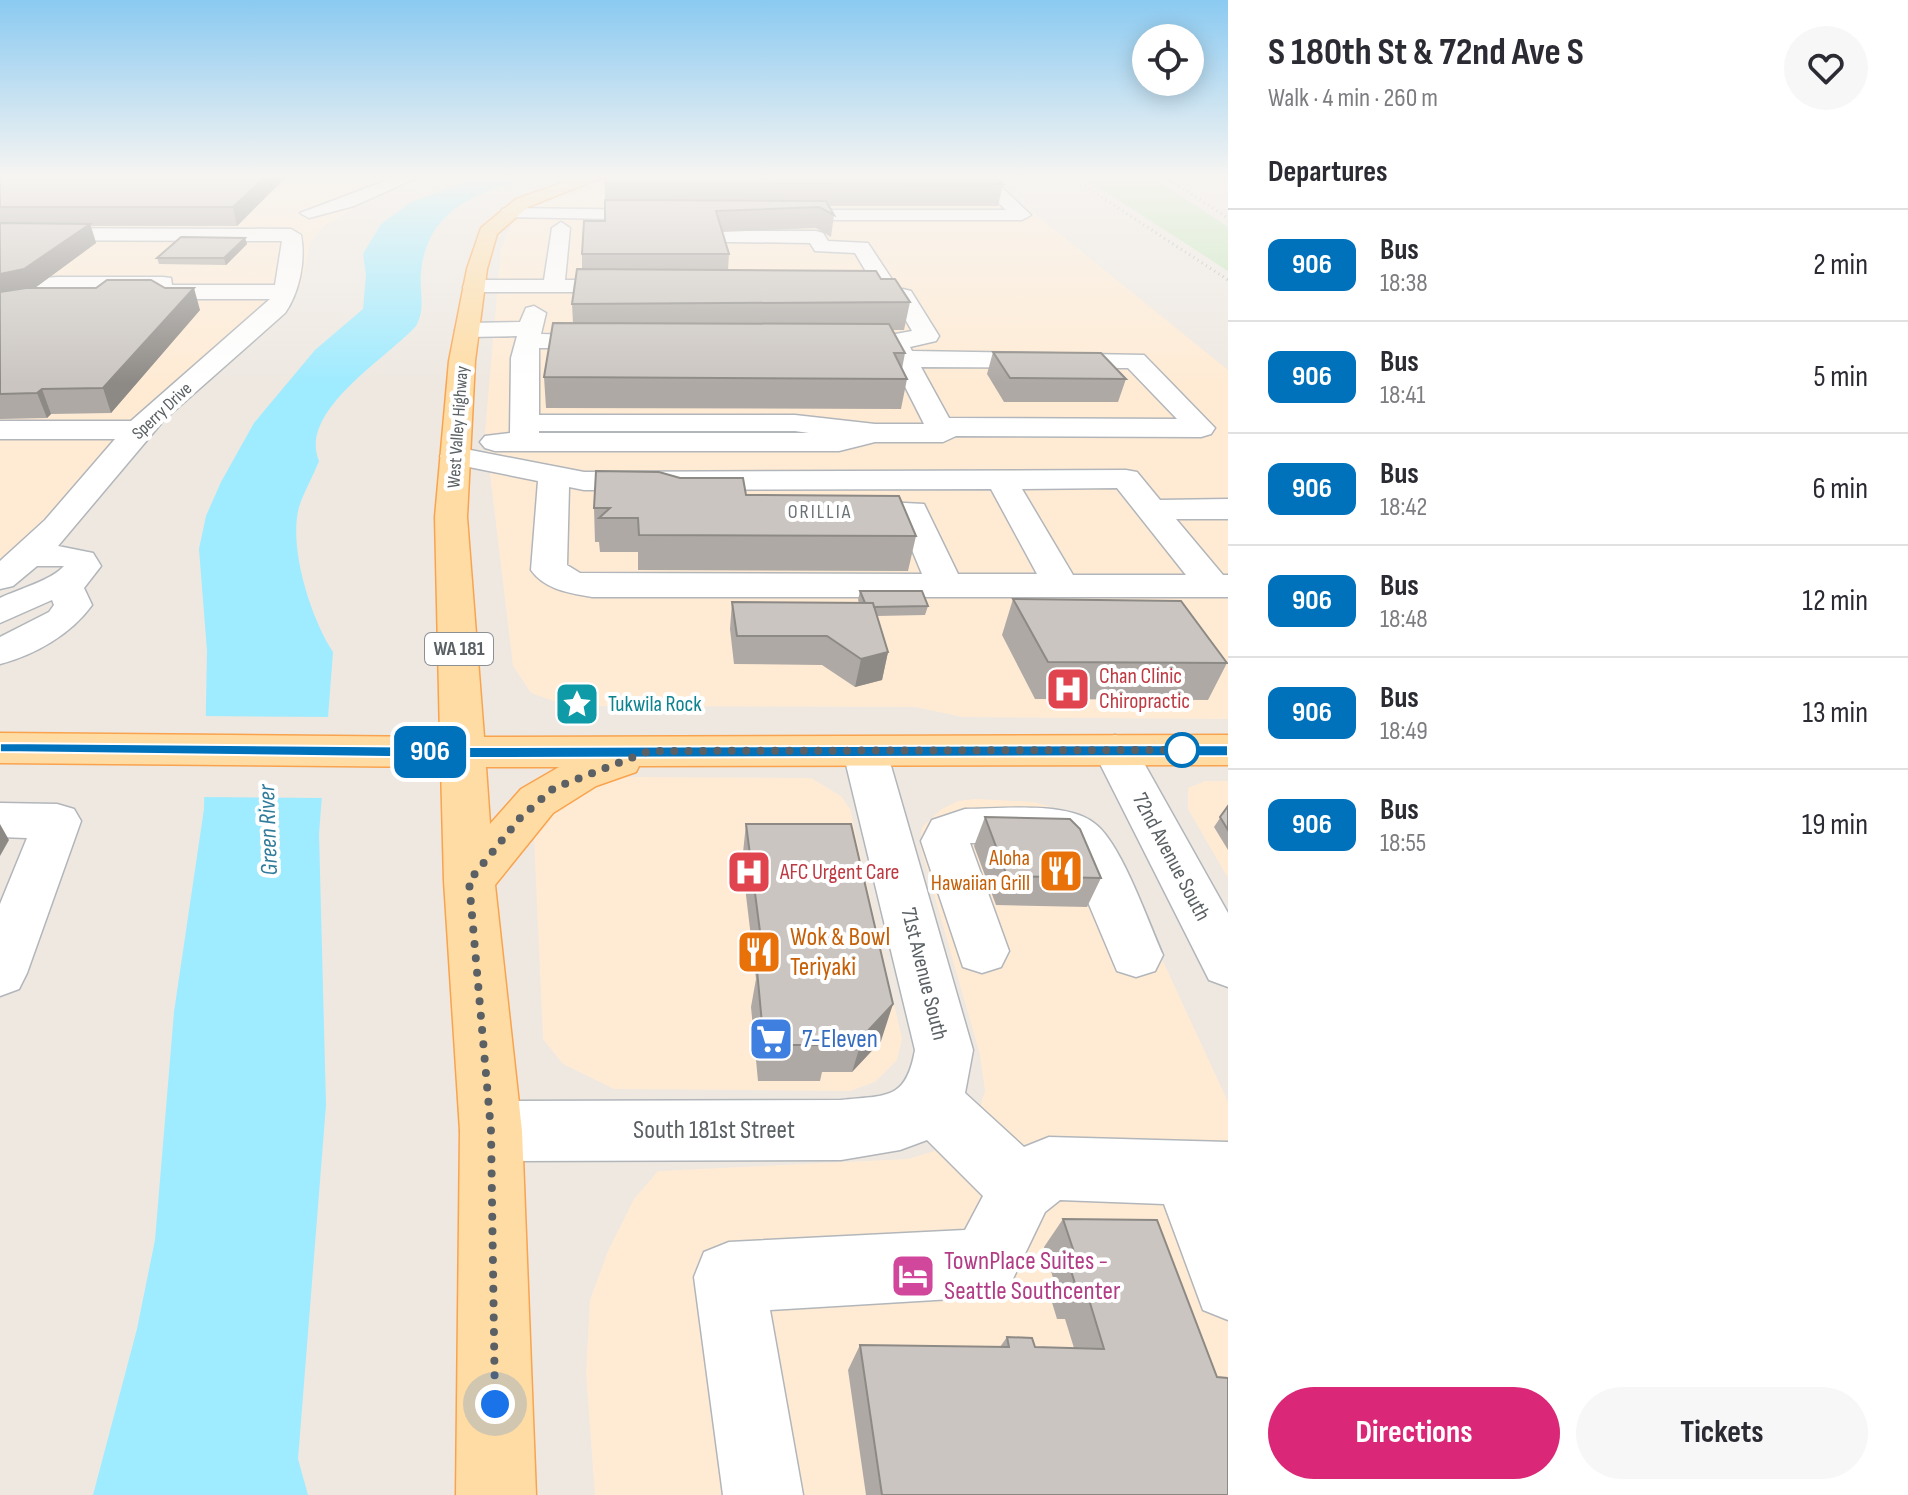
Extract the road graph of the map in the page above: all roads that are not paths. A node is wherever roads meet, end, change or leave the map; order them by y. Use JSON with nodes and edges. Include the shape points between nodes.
{"nodes":[{"id":1,"x":106,"y":245,"type":"edge"},
{"id":2,"x":293,"y":245,"type":"edge"},
{"id":3,"x":483,"y":245,"type":"edge"},
{"id":4,"x":555,"y":245,"type":"edge"},
{"id":5,"x":731,"y":245,"type":"edge"},
{"id":6,"x":822,"y":247,"type":"joint"},
{"id":7,"x":800,"y":256,"type":"dead end"},
{"id":8,"x":736,"y":262,"type":"dead end"},
{"id":9,"x":75,"y":269,"type":"junction"},
{"id":10,"x":177,"y":270,"type":"dead end"},
{"id":11,"x":235,"y":270,"type":"dead end"},
{"id":12,"x":282,"y":278,"type":"junction"},
{"id":13,"x":823,"y":281,"type":"edge"},
{"id":14,"x":474,"y":287,"type":"junction"},
{"id":15,"x":547,"y":287,"type":"junction"},
{"id":16,"x":649,"y":287,"type":"edge"},
{"id":17,"x":0,"y":288,"type":"edge"},
{"id":18,"x":903,"y":296,"type":"edge"},
{"id":19,"x":0,"y":306,"type":"edge"},
{"id":20,"x":467,"y":330,"type":"junction"},
{"id":21,"x":529,"y":335,"type":"junction"},
{"id":22,"x":640,"y":341,"type":"edge"},
{"id":23,"x":863,"y":342,"type":"edge"},
{"id":24,"x":899,"y":351,"type":"junction"},
{"id":25,"x":938,"y":359,"type":"junction"},
{"id":26,"x":940,"y":427,"type":"junction"},
{"id":27,"x":979,"y":427,"type":"junction"},
{"id":28,"x":0,"y":430,"type":"edge"},
{"id":29,"x":139,"y":430,"type":"junction"},
{"id":30,"x":526,"y":432,"type":"junction"},
{"id":31,"x":456,"y":449,"type":"junction"},
{"id":32,"x":554,"y":474,"type":"junction"},
{"id":33,"x":1001,"y":479,"type":"junction"},
{"id":34,"x":826,"y":480,"type":"junction"},
{"id":35,"x":1228,"y":509,"type":"edge"},
{"id":36,"x":1150,"y":510,"type":"junction"},
{"id":37,"x":12,"y":566,"type":"edge"},
{"id":38,"x":945,"y":585,"type":"junction"},
{"id":39,"x":1061,"y":585,"type":"junction"},
{"id":40,"x":1221,"y":586,"type":"edge"},
{"id":41,"x":65,"y":587,"type":"junction"},
{"id":42,"x":0,"y":612,"type":"edge"},
{"id":43,"x":0,"y":652,"type":"edge"},
{"id":44,"x":0,"y":748,"type":"edge"},
{"id":45,"x":1115,"y":750,"type":"junction"},
{"id":46,"x":1228,"y":750,"type":"edge"},
{"id":47,"x":649,"y":751,"type":"junction"},
{"id":48,"x":465,"y":752,"type":"junction"},
{"id":49,"x":865,"y":752,"type":"junction"},
{"id":50,"x":0,"y":820,"type":"edge"},
{"id":51,"x":469,"y":881,"type":"junction"},
{"id":52,"x":982,"y":951,"type":"dead end"},
{"id":53,"x":1136,"y":955,"type":"dead end"},
{"id":54,"x":1228,"y":964,"type":"edge"},
{"id":55,"x":0,"y":973,"type":"edge"},
{"id":56,"x":931,"y":1102,"type":"junction"},
{"id":57,"x":491,"y":1131,"type":"junction"},
{"id":58,"x":1207,"y":1174,"type":"edge"},
{"id":59,"x":1022,"y":1189,"type":"junction"},
{"id":60,"x":1228,"y":1285,"type":"edge"},
{"id":61,"x":496,"y":1495,"type":"edge"},
{"id":62,"x":763,"y":1495,"type":"edge"}],
"edges":[{"from":1,"to":9,"type":"street"},
{"from":2,"to":12,"type":"street"},
{"from":3,"to":14,"type":"main road","name":"West Valley Highway","number":"WA 181"},
{"from":4,"to":15,"type":"street"},
{"from":5,"to":8,"type":"street"},
{"from":6,"to":7,"type":"street"},
{"from":6,"to":13,"type":"street","via":[[861,247],[878,275]]},
{"from":9,"to":10,"type":"street"},
{"from":9,"to":11,"type":"street","via":[[223,284]]},
{"from":9,"to":17,"type":"street"},
{"from":12,"to":19,"type":"street","via":[[87,291]]},
{"from":12,"to":29,"type":"street","name":"Sperry Drive","via":[[277,308]]},
{"from":14,"to":15,"type":"street"},
{"from":14,"to":20,"type":"main road","name":"West Valley Highway","number":"WA 181"},
{"from":15,"to":16,"type":"street"},
{"from":15,"to":21,"type":"street"},
{"from":18,"to":24,"type":"street","via":[[927,336]]},
{"from":20,"to":21,"type":"street"},
{"from":20,"to":31,"type":"main road","name":"West Valley Highway","number":"WA 181"},
{"from":21,"to":22,"type":"street"},
{"from":21,"to":30,"type":"street","via":[[524,358]]},
{"from":23,"to":24,"type":"street"},
{"from":24,"to":25,"type":"street"},
{"from":24,"to":26,"type":"street"},
{"from":25,"to":27,"type":"street"},
{"from":25,"to":27,"type":"street","via":[[1135,360],[1201,428]]},
{"from":26,"to":27,"type":"street"},
{"from":26,"to":30,"type":"street","via":[[943,433],[875,433],[839,442]]},
{"from":28,"to":29,"type":"street"},
{"from":29,"to":37,"type":"street","name":"Sperry Drive","via":[[59,527]]},
{"from":30,"to":31,"type":"street"},
{"from":31,"to":32,"type":"street"},
{"from":31,"to":48,"type":"main road","name":"West Valley Highway","number":"WA 181","via":[[451,517]]},
{"from":32,"to":34,"type":"street","via":[[584,481]]},
{"from":32,"to":38,"type":"street","via":[[549,570],[570,582]]},
{"from":33,"to":34,"type":"street"},
{"from":33,"to":36,"type":"street","via":[[1126,479]]},
{"from":33,"to":39,"type":"street"},
{"from":34,"to":38,"type":"street","via":[[836,510],[912,511]]},
{"from":35,"to":36,"type":"street"},
{"from":36,"to":40,"type":"street"},
{"from":37,"to":41,"type":"street","via":[[72,556],[83,566]]},
{"from":38,"to":39,"type":"street"},
{"from":39,"to":40,"type":"street"},
{"from":41,"to":42,"type":"street","via":[[49,588]]},
{"from":41,"to":43,"type":"street","via":[[73,605],[62,620]]},
{"from":44,"to":48,"type":"main road"},
{"from":45,"to":46,"type":"main road"},
{"from":45,"to":49,"type":"main road"},
{"from":45,"to":54,"type":"street","name":"72nd Avenue South"},
{"from":47,"to":48,"type":"main road"},
{"from":47,"to":49,"type":"main road"},
{"from":47,"to":51,"type":"main road","via":[[554,788],[520,818]]},
{"from":48,"to":51,"type":"main road","number":"WA 181"},
{"from":49,"to":56,"type":"street","name":"71st Avenue South","via":[[944,1050],[941,1084]]},
{"from":50,"to":55,"type":"street","via":[[57,821]]},
{"from":51,"to":57,"type":"main road","number":"WA 181"},
{"from":52,"to":53,"type":"street","via":[[945,841],[949,832],[965,826],[1047,826],[1075,833],[1090,848]]},
{"from":56,"to":57,"type":"street","name":"South 181st Street","via":[[896,1123],[841,1130]]},
{"from":56,"to":59,"type":"street"},
{"from":57,"to":61,"type":"main road","number":"WA 181"},
{"from":58,"to":59,"type":"street","via":[[1049,1168]]},
{"from":58,"to":60,"type":"street"},
{"from":59,"to":62,"type":"street","via":[[985,1263],[729,1277]]}]}
